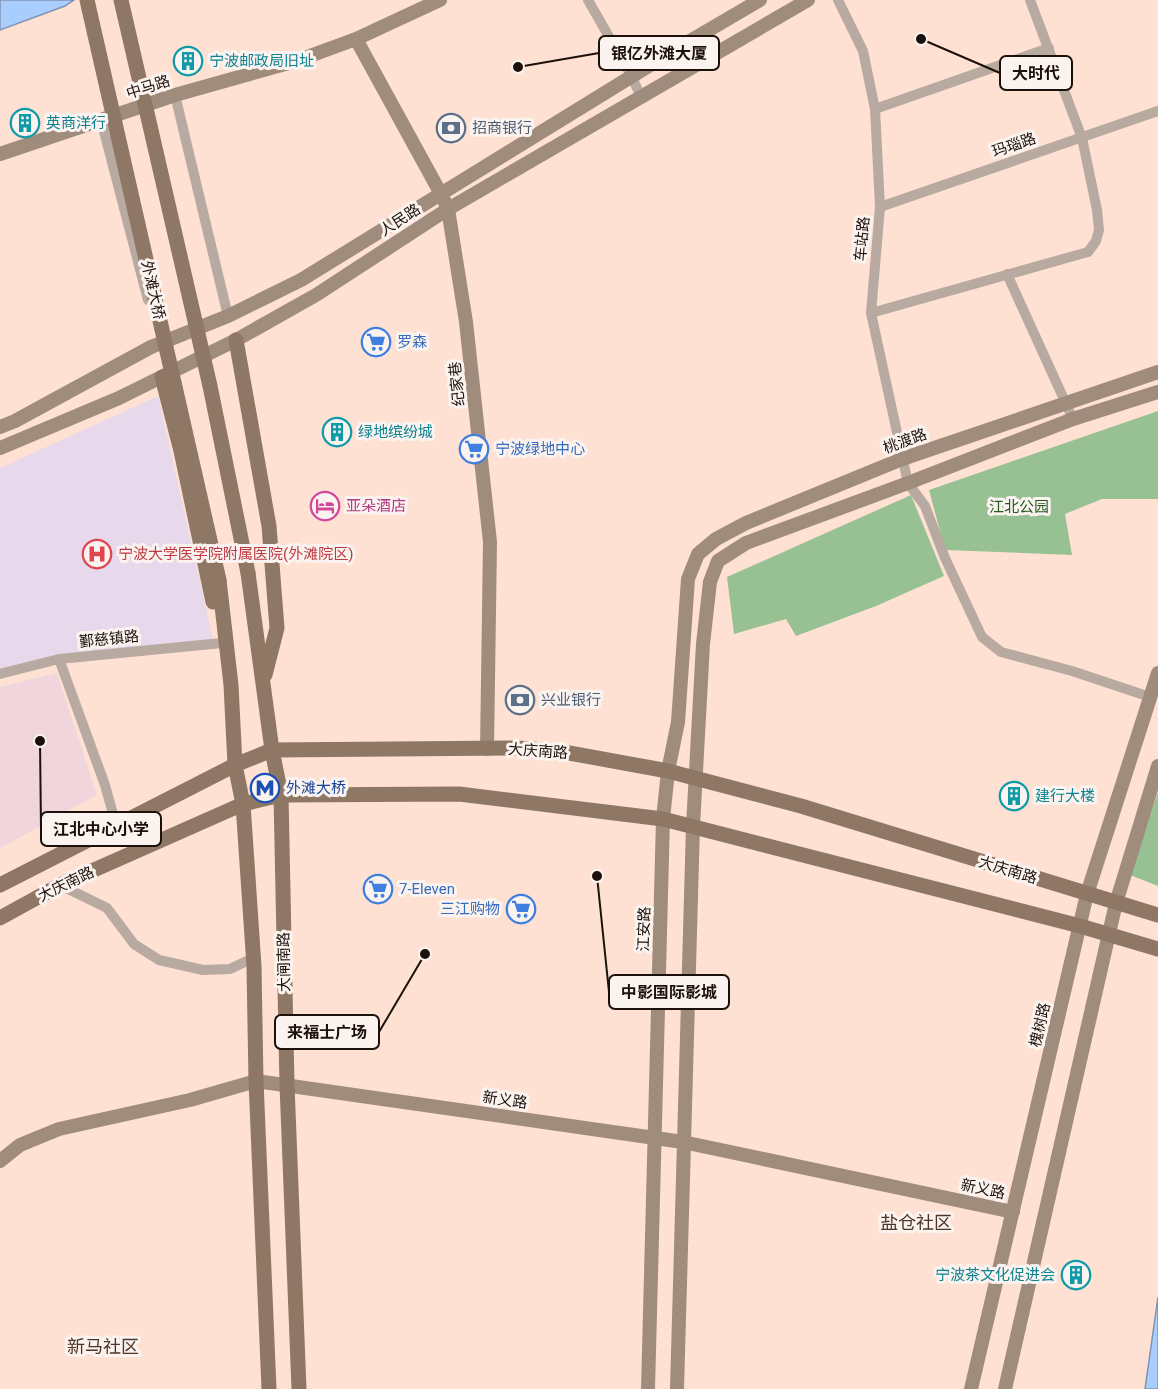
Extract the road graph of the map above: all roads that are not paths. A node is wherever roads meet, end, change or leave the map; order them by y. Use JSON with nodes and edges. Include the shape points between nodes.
{"nodes":[{"id":1,"x":87,"y":0,"type":"edge"},
{"id":2,"x":121,"y":0,"type":"edge"},
{"id":3,"x":440,"y":0,"type":"edge"},
{"id":4,"x":588,"y":0,"type":"edge"},
{"id":5,"x":760,"y":0,"type":"edge"},
{"id":6,"x":808,"y":0,"type":"edge"},
{"id":7,"x":838,"y":0,"type":"edge"},
{"id":8,"x":1030,"y":0,"type":"edge"},
{"id":9,"x":356,"y":39,"type":"junction"},
{"id":10,"x":1049,"y":48,"type":"junction"},
{"id":11,"x":632,"y":77,"type":"junction"},
{"id":12,"x":175,"y":95,"type":"junction"},
{"id":13,"x":640,"y":97,"type":"junction"},
{"id":14,"x":875,"y":109,"type":"junction"},
{"id":15,"x":1158,"y":111,"type":"edge"},
{"id":16,"x":101,"y":120,"type":"junction"},
{"id":17,"x":1082,"y":138,"type":"junction"},
{"id":18,"x":0,"y":154,"type":"edge"},
{"id":19,"x":441,"y":194,"type":"junction"},
{"id":20,"x":880,"y":207,"type":"junction"},
{"id":21,"x":448,"y":209,"type":"junction"},
{"id":22,"x":1007,"y":274,"type":"junction"},
{"id":23,"x":871,"y":312,"type":"junction"},
{"id":24,"x":228,"y":316,"type":"junction"},
{"id":25,"x":236,"y":340,"type":"junction"},
{"id":26,"x":159,"y":344,"type":"junction"},
{"id":27,"x":1158,"y":372,"type":"edge"},
{"id":28,"x":162,"y":377,"type":"junction"},
{"id":29,"x":1158,"y":392,"type":"edge"},
{"id":30,"x":1065,"y":404,"type":"junction"},
{"id":31,"x":1073,"y":419,"type":"junction"},
{"id":32,"x":0,"y":427,"type":"edge"},
{"id":33,"x":0,"y":447,"type":"edge"},
{"id":34,"x":902,"y":459,"type":"junction"},
{"id":35,"x":908,"y":483,"type":"junction"},
{"id":36,"x":688,"y":579,"type":"joint"},
{"id":37,"x":219,"y":580,"type":"joint"},
{"id":38,"x":222,"y":643,"type":"junction"},
{"id":39,"x":58,"y":659,"type":"junction"},
{"id":40,"x":1158,"y":673,"type":"edge"},
{"id":41,"x":0,"y":674,"type":"edge"},
{"id":42,"x":263,"y":683,"type":"junction"},
{"id":43,"x":231,"y":685,"type":"junction"},
{"id":44,"x":1150,"y":697,"type":"junction"},
{"id":45,"x":486,"y":749,"type":"junction"},
{"id":46,"x":272,"y":750,"type":"junction"},
{"id":47,"x":235,"y":765,"type":"junction"},
{"id":48,"x":1158,"y":766,"type":"edge"},
{"id":49,"x":668,"y":771,"type":"junction"},
{"id":50,"x":697,"y":780,"type":"junction"},
{"id":51,"x":281,"y":795,"type":"junction"},
{"id":52,"x":243,"y":804,"type":"junction"},
{"id":53,"x":663,"y":819,"type":"junction"},
{"id":54,"x":116,"y":825,"type":"junction"},
{"id":55,"x":693,"y":826,"type":"junction"},
{"id":56,"x":0,"y":885,"type":"edge"},
{"id":57,"x":60,"y":885,"type":"junction"},
{"id":58,"x":1087,"y":894,"type":"junction"},
{"id":59,"x":1116,"y":903,"type":"junction"},
{"id":60,"x":1151,"y":913,"type":"edge"},
{"id":61,"x":0,"y":918,"type":"edge"},
{"id":62,"x":1080,"y":926,"type":"junction"},
{"id":63,"x":1109,"y":934,"type":"junction"},
{"id":64,"x":1158,"y":949,"type":"edge"},
{"id":65,"x":254,"y":958,"type":"junction"},
{"id":66,"x":256,"y":1081,"type":"junction"},
{"id":67,"x":287,"y":1085,"type":"junction"},
{"id":68,"x":655,"y":1138,"type":"junction"},
{"id":69,"x":683,"y":1142,"type":"junction"},
{"id":70,"x":0,"y":1161,"type":"edge"},
{"id":71,"x":1013,"y":1212,"type":"junction"},
{"id":72,"x":269,"y":1389,"type":"edge"},
{"id":73,"x":299,"y":1389,"type":"edge"},
{"id":74,"x":648,"y":1389,"type":"edge"},
{"id":75,"x":677,"y":1389,"type":"edge"},
{"id":76,"x":971,"y":1389,"type":"edge"},
{"id":77,"x":1005,"y":1389,"type":"edge"}],
"edges":[{"from":1,"to":37,"type":"main road","name":"外滩大桥","bridge":true},
{"from":2,"to":42,"type":"main road","name":"大闸南路","bridge":true,"via":[[210,386],[248,573]]},
{"from":3,"to":9,"type":"street","name":"中马路"},
{"from":4,"to":11,"type":"street"},
{"from":5,"to":11,"type":"street","name":"人民路"},
{"from":6,"to":13,"type":"street","name":"人民路"},
{"from":7,"to":14,"type":"street","name":"车站路","via":[[863,51]]},
{"from":8,"to":10,"type":"street"},
{"from":9,"to":12,"type":"street","name":"中马路","via":[[296,61]]},
{"from":9,"to":19,"type":"street","name":"纪家巷"},
{"from":10,"to":14,"type":"street"},
{"from":10,"to":17,"type":"street"},
{"from":11,"to":13,"type":"street"},
{"from":11,"to":19,"type":"street","name":"人民路"},
{"from":12,"to":16,"type":"street","name":"中马路"},
{"from":12,"to":24,"type":"street"},
{"from":13,"to":21,"type":"street","name":"人民路"},
{"from":14,"to":20,"type":"street","name":"车站路"},
{"from":15,"to":17,"type":"street","name":"玛瑙路"},
{"from":16,"to":18,"type":"street","name":"中马路"},
{"from":16,"to":26,"type":"street"},
{"from":17,"to":20,"type":"street","name":"玛瑙路"},
{"from":17,"to":22,"type":"street","via":[[1097,210],[1096,241],[1088,252]]},
{"from":19,"to":21,"type":"street","name":"纪家巷"},
{"from":19,"to":24,"type":"street","name":"人民路","via":[[301,280]]},
{"from":20,"to":23,"type":"street","name":"车站路"},
{"from":21,"to":25,"type":"street","name":"人民路","via":[[316,295]]},
{"from":21,"to":45,"type":"street","name":"纪家巷","via":[[466,322],[490,542]]},
{"from":22,"to":23,"type":"street"},
{"from":22,"to":30,"type":"street"},
{"from":23,"to":34,"type":"street","name":"车站路"},
{"from":24,"to":26,"type":"street","name":"人民路"},
{"from":25,"to":28,"type":"street","name":"人民路"},
{"from":25,"to":42,"type":"main road","via":[[269,526],[277,628]]},
{"from":26,"to":32,"type":"street","name":"人民路"},
{"from":27,"to":30,"type":"street","name":"桃渡路"},
{"from":28,"to":33,"type":"street","name":"人民路"},
{"from":28,"to":38,"type":"main road"},
{"from":29,"to":31,"type":"street"},
{"from":30,"to":31,"type":"street"},
{"from":30,"to":34,"type":"street","name":"桃渡路"},
{"from":31,"to":35,"type":"street"},
{"from":34,"to":35,"type":"street","name":"车站路"},
{"from":34,"to":36,"type":"street","name":"桃渡路","via":[[716,539],[698,554]]},
{"from":35,"to":44,"type":"street","via":[[925,506],[982,637],[1001,652],[1072,670]]},
{"from":35,"to":50,"type":"street","via":[[746,543],[718,561],[710,582],[703,644]]},
{"from":36,"to":49,"type":"street","name":"江安路","via":[[678,722]]},
{"from":37,"to":43,"type":"main road","name":"大闸南路"},
{"from":38,"to":39,"type":"street","name":"鄞慈镇路"},
{"from":38,"to":43,"type":"main road"},
{"from":39,"to":41,"type":"street","name":"鄞慈镇路"},
{"from":39,"to":54,"type":"street"},
{"from":40,"to":44,"type":"street","name":"槐树路"},
{"from":42,"to":46,"type":"main road","name":"大闸南路"},
{"from":43,"to":47,"type":"main road","name":"大闸南路"},
{"from":44,"to":58,"type":"street","name":"槐树路"},
{"from":45,"to":46,"type":"main road","name":"大庆南路"},
{"from":45,"to":49,"type":"main road","name":"大庆南路","via":[[558,751]]},
{"from":46,"to":47,"type":"main road","name":"大庆南路"},
{"from":46,"to":51,"type":"main road","name":"大闸南路"},
{"from":47,"to":52,"type":"main road","name":"大闸南路"},
{"from":47,"to":54,"type":"main road","name":"大庆南路"},
{"from":48,"to":59,"type":"street"},
{"from":49,"to":50,"type":"main road","name":"大庆南路"},
{"from":49,"to":53,"type":"street","name":"江安路"},
{"from":50,"to":55,"type":"street"},
{"from":50,"to":58,"type":"main road","name":"大庆南路","via":[[801,806]]},
{"from":51,"to":52,"type":"main road","name":"大庆南路"},
{"from":51,"to":53,"type":"main road","name":"大庆南路","via":[[459,794]]},
{"from":51,"to":67,"type":"main road","name":"大闸南路"},
{"from":52,"to":57,"type":"main road","name":"大庆南路"},
{"from":52,"to":65,"type":"main road","name":"大闸南路"},
{"from":53,"to":55,"type":"main road","name":"大庆南路"},
{"from":53,"to":68,"type":"street","name":"江安路"},
{"from":54,"to":56,"type":"main road","name":"大庆南路"},
{"from":55,"to":62,"type":"main road","name":"大庆南路"},
{"from":55,"to":69,"type":"street"},
{"from":57,"to":61,"type":"main road","name":"大庆南路"},
{"from":57,"to":65,"type":"street","via":[[107,908],[134,944],[159,960],[204,970],[231,969]]},
{"from":58,"to":59,"type":"main road","name":"大庆南路"},
{"from":58,"to":62,"type":"street","name":"槐树路"},
{"from":59,"to":60,"type":"main road","name":"大庆南路"},
{"from":59,"to":63,"type":"street"},
{"from":62,"to":63,"type":"main road","name":"大庆南路"},
{"from":62,"to":71,"type":"street","name":"槐树路"},
{"from":63,"to":64,"type":"main road","name":"大庆南路"},
{"from":63,"to":77,"type":"street"},
{"from":65,"to":66,"type":"main road","name":"大闸南路"},
{"from":66,"to":67,"type":"street","name":"新义路"},
{"from":66,"to":70,"type":"street","name":"新义路","via":[[59,1129],[20,1145]]},
{"from":66,"to":72,"type":"main road","name":"大闸南路"},
{"from":67,"to":68,"type":"street","name":"新义路"},
{"from":67,"to":73,"type":"main road","name":"大闸南路"},
{"from":68,"to":69,"type":"street","name":"新义路"},
{"from":68,"to":74,"type":"street","name":"江安路"},
{"from":69,"to":71,"type":"street","name":"新义路"},
{"from":69,"to":75,"type":"street"},
{"from":71,"to":76,"type":"street","name":"槐树路"}]}
